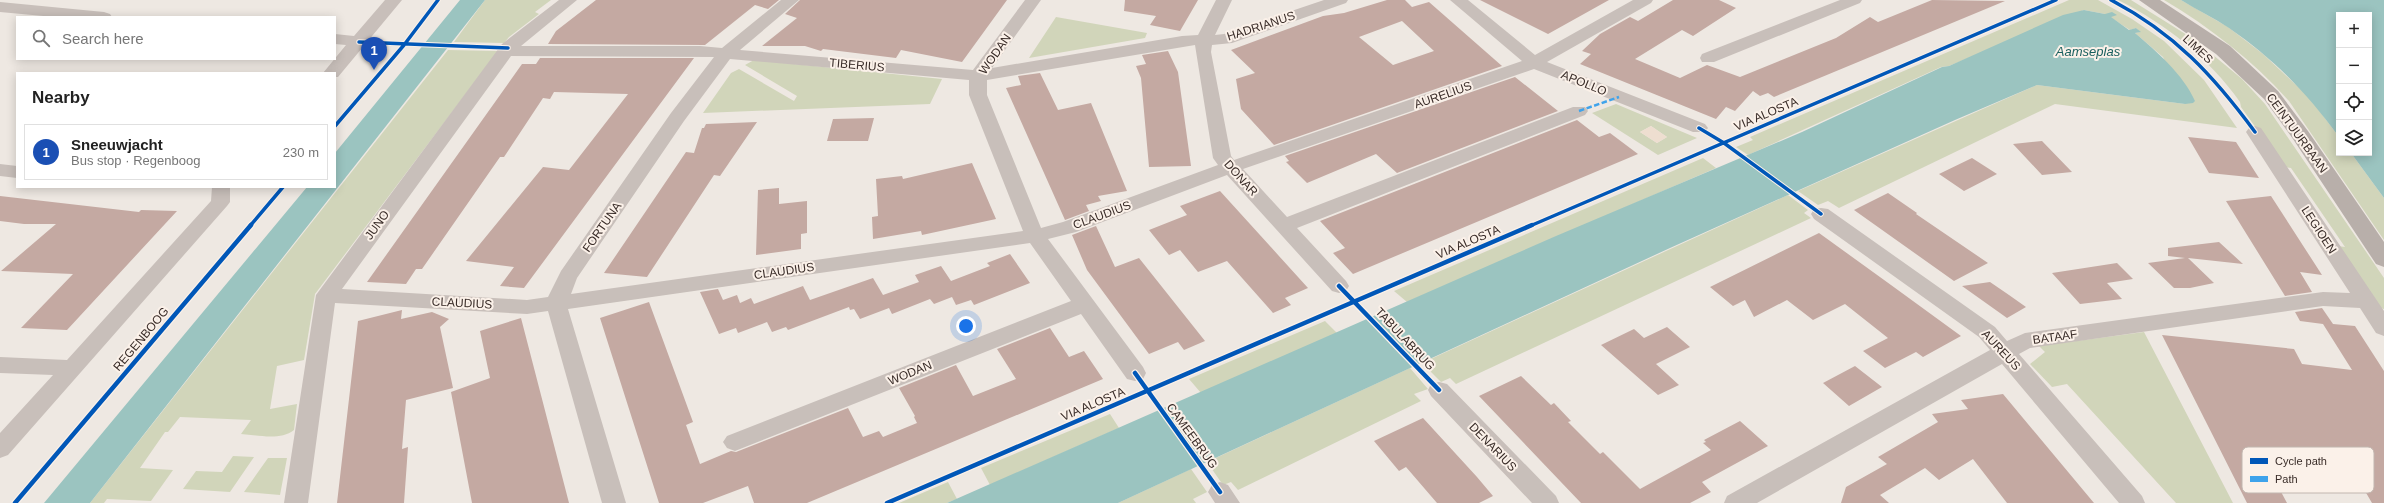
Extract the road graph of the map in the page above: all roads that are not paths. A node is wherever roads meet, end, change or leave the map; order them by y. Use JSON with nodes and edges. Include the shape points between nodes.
{"nodes":[{"id":1,"x":394,"y":0,"type":"edge"},
{"id":2,"x":569,"y":0,"type":"edge"},
{"id":3,"x":791,"y":0,"type":"edge"},
{"id":4,"x":1033,"y":0,"type":"edge"},
{"id":5,"x":1224,"y":0,"type":"edge"},
{"id":6,"x":1340,"y":0,"type":"edge"},
{"id":7,"x":1458,"y":0,"type":"edge"},
{"id":8,"x":1645,"y":0,"type":"edge"},
{"id":9,"x":1854,"y":0,"type":"edge"},
{"id":10,"x":2148,"y":0,"type":"edge"},
{"id":11,"x":0,"y":7,"type":"edge"},
{"id":12,"x":94,"y":16,"type":"edge"},
{"id":13,"x":336,"y":39,"type":"edge"},
{"id":14,"x":1204,"y":40,"type":"junction"},
{"id":15,"x":359,"y":42,"type":"junction"},
{"id":16,"x":506,"y":51,"type":"junction"},
{"id":17,"x":726,"y":53,"type":"junction"},
{"id":18,"x":1708,"y":58,"type":"dead end"},
{"id":19,"x":1534,"y":63,"type":"junction"},
{"id":20,"x":333,"y":72,"type":"edge"},
{"id":21,"x":978,"y":76,"type":"junction"},
{"id":22,"x":1579,"y":111,"type":"dead end"},
{"id":23,"x":1699,"y":128,"type":"dead end"},
{"id":24,"x":2255,"y":132,"type":"dead end"},
{"id":25,"x":1231,"y":167,"type":"junction"},
{"id":26,"x":0,"y":170,"type":"edge"},
{"id":27,"x":16,"y":172,"type":"edge"},
{"id":28,"x":221,"y":188,"type":"edge"},
{"id":29,"x":1821,"y":214,"type":"dead end"},
{"id":30,"x":1284,"y":226,"type":"junction"},
{"id":31,"x":1035,"y":236,"type":"junction"},
{"id":32,"x":2384,"y":259,"type":"edge"},
{"id":33,"x":1339,"y":286,"type":"dead end"},
{"id":34,"x":326,"y":295,"type":"junction"},
{"id":35,"x":2366,"y":301,"type":"junction"},
{"id":36,"x":556,"y":303,"type":"junction"},
{"id":37,"x":1084,"y":304,"type":"junction"},
{"id":38,"x":2384,"y":328,"type":"edge"},
{"id":39,"x":2004,"y":352,"type":"junction"},
{"id":40,"x":0,"y":365,"type":"edge"},
{"id":41,"x":71,"y":368,"type":"junction"},
{"id":42,"x":1135,"y":373,"type":"dead end"},
{"id":43,"x":1439,"y":390,"type":"dead end"},
{"id":44,"x":735,"y":442,"type":"dead end"},
{"id":45,"x":0,"y":449,"type":"edge"},
{"id":46,"x":296,"y":503,"type":"edge"},
{"id":47,"x":614,"y":503,"type":"edge"},
{"id":48,"x":1547,"y":503,"type":"edge"},
{"id":49,"x":1736,"y":503,"type":"edge"},
{"id":50,"x":2133,"y":503,"type":"edge"}],
"edges":[{"from":1,"to":15,"type":"street"},
{"from":2,"to":16,"type":"street","name":"JUNO"},
{"from":3,"to":17,"type":"street","name":"FORTUNA"},
{"from":4,"to":21,"type":"street","name":"WODAN"},
{"from":5,"to":14,"type":"street","name":"DONAR"},
{"from":6,"to":14,"type":"street","name":"HADRIANUS","via":[[1226,39]]},
{"from":7,"to":19,"type":"street","name":"APOLLO"},
{"from":8,"to":19,"type":"street","name":"AURELIUS"},
{"from":9,"to":18,"type":"street"},
{"from":10,"to":32,"type":"street","name":"CEINTUURBAAN","via":[[2223,50],[2271,95]]},
{"from":11,"to":12,"type":"street"},
{"from":13,"to":15,"type":"street"},
{"from":14,"to":21,"type":"street","name":"TIBERIUS","via":[[1182,41]]},
{"from":14,"to":25,"type":"street","name":"DONAR","via":[[1203,52],[1222,158]]},
{"from":15,"to":20,"type":"street"},
{"from":16,"to":17,"type":"street","name":"TIBERIUS"},
{"from":16,"to":34,"type":"street","name":"JUNO"},
{"from":17,"to":21,"type":"street","name":"TIBERIUS"},
{"from":17,"to":36,"type":"street","name":"FORTUNA","via":[[677,116],[568,276]]},
{"from":19,"to":23,"type":"street","name":"APOLLO"},
{"from":19,"to":25,"type":"street","name":"AURELIUS"},
{"from":21,"to":31,"type":"street","name":"WODAN","via":[[978,95]]},
{"from":22,"to":30,"type":"street"},
{"from":24,"to":35,"type":"street","name":"LEGIOEN"},
{"from":25,"to":30,"type":"street","name":"DONAR"},
{"from":25,"to":31,"type":"street","name":"CLAUDIUS","via":[[1069,227]]},
{"from":26,"to":27,"type":"street"},
{"from":28,"to":41,"type":"street","via":[[220,202]]},
{"from":29,"to":39,"type":"street","name":"AUREUS","via":[[1987,332]]},
{"from":30,"to":33,"type":"street","name":"DONAR"},
{"from":31,"to":36,"type":"street","name":"CLAUDIUS"},
{"from":31,"to":37,"type":"street","name":"WODAN"},
{"from":34,"to":36,"type":"street","name":"CLAUDIUS","via":[[527,307]]},
{"from":34,"to":46,"type":"street","name":"JUNO"},
{"from":35,"to":38,"type":"street","name":"LEGIOEN"},
{"from":35,"to":39,"type":"street","name":"BATAAF","via":[[2323,299],[2025,341]]},
{"from":36,"to":47,"type":"street"},
{"from":37,"to":42,"type":"street","name":"WODAN"},
{"from":37,"to":44,"type":"street","name":"WODAN"},
{"from":39,"to":49,"type":"street","name":"BATAAF"},
{"from":39,"to":50,"type":"street","name":"AUREUS"},
{"from":40,"to":41,"type":"street"},
{"from":41,"to":45,"type":"street"},
{"from":43,"to":48,"type":"street","name":"DENARIUS"}]}
